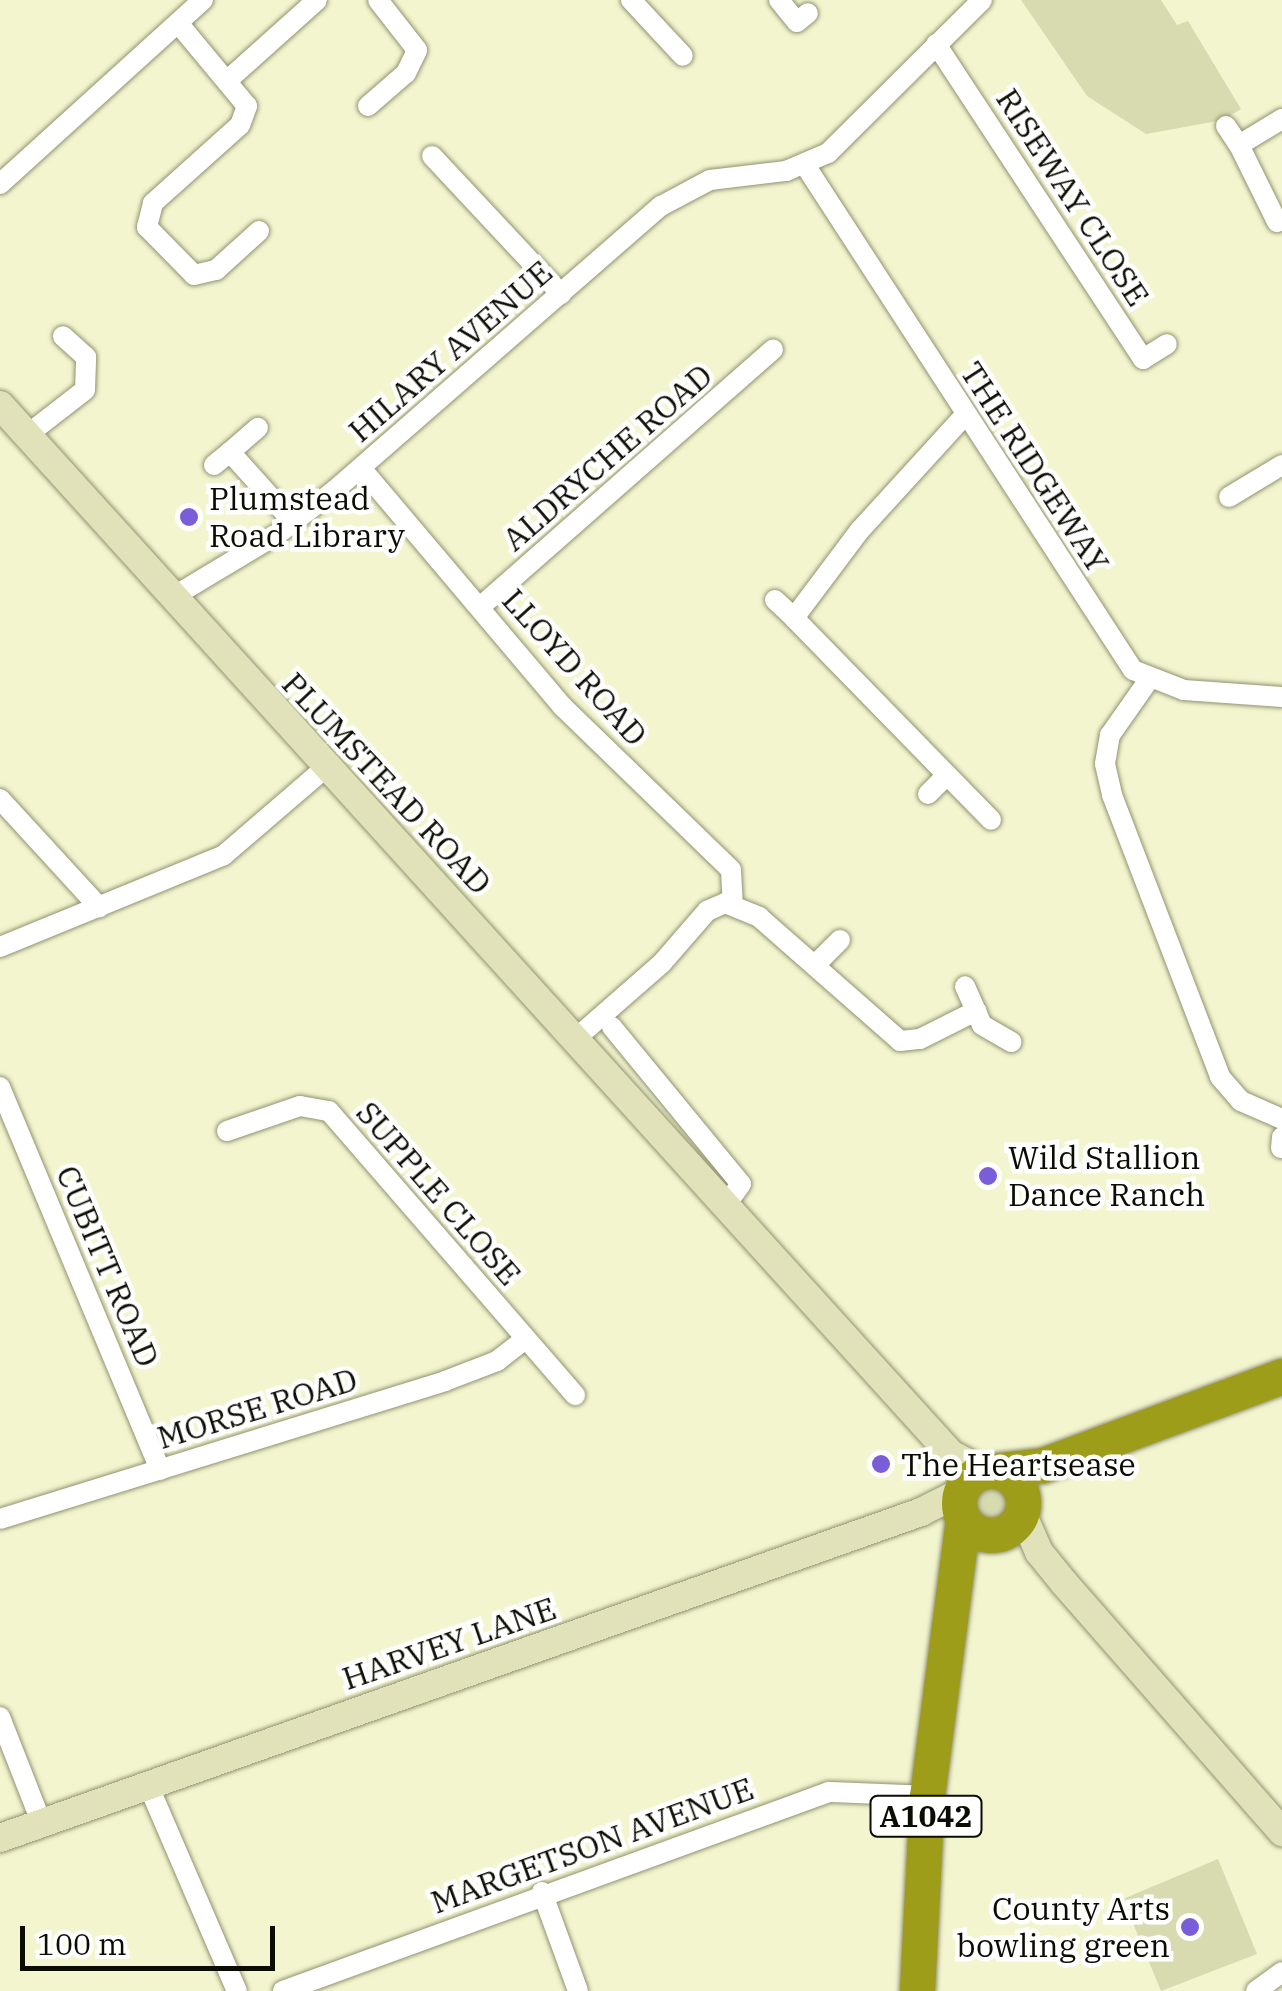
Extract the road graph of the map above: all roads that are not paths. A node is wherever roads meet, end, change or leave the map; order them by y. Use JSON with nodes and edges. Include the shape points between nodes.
{"nodes":[{"id":1,"x":203,"y":0,"type":"edge"},
{"id":2,"x":316,"y":0,"type":"edge"},
{"id":3,"x":378,"y":0,"type":"edge"},
{"id":4,"x":631,"y":0,"type":"edge"},
{"id":5,"x":779,"y":0,"type":"edge"},
{"id":6,"x":982,"y":0,"type":"edge"},
{"id":7,"x":808,"y":13,"type":"dead end"},
{"id":8,"x":178,"y":22,"type":"junction"},
{"id":9,"x":936,"y":44,"type":"junction"},
{"id":10,"x":683,"y":56,"type":"dead end"},
{"id":11,"x":230,"y":79,"type":"junction"},
{"id":12,"x":368,"y":106,"type":"dead end"},
{"id":13,"x":1282,"y":119,"type":"edge"},
{"id":14,"x":1226,"y":126,"type":"dead end"},
{"id":15,"x":1239,"y":145,"type":"junction"},
{"id":16,"x":432,"y":156,"type":"dead end"},
{"id":17,"x":805,"y":164,"type":"junction"},
{"id":18,"x":0,"y":184,"type":"edge"},
{"id":19,"x":1278,"y":222,"type":"dead end"},
{"id":20,"x":256,"y":242,"type":"dead end"},
{"id":21,"x":560,"y":294,"type":"junction"},
{"id":22,"x":76,"y":339,"type":"dead end"},
{"id":23,"x":1167,"y":344,"type":"dead end"},
{"id":24,"x":773,"y":350,"type":"dead end"},
{"id":25,"x":0,"y":405,"type":"edge"},
{"id":26,"x":966,"y":414,"type":"junction"},
{"id":27,"x":258,"y":428,"type":"dead end"},
{"id":28,"x":27,"y":435,"type":"junction"},
{"id":29,"x":1282,"y":465,"type":"edge"},
{"id":30,"x":361,"y":468,"type":"junction"},
{"id":31,"x":1229,"y":497,"type":"dead end"},
{"id":32,"x":293,"y":522,"type":"junction"},
{"id":33,"x":171,"y":598,"type":"junction"},
{"id":34,"x":776,"y":600,"type":"dead end"},
{"id":35,"x":480,"y":607,"type":"junction"},
{"id":36,"x":794,"y":618,"type":"junction"},
{"id":37,"x":1148,"y":681,"type":"junction"},
{"id":38,"x":1282,"y":697,"type":"edge"},
{"id":39,"x":324,"y":769,"type":"junction"},
{"id":40,"x":944,"y":776,"type":"junction"},
{"id":41,"x":928,"y":794,"type":"dead end"},
{"id":42,"x":0,"y":799,"type":"edge"},
{"id":43,"x":991,"y":820,"type":"dead end"},
{"id":44,"x":733,"y":906,"type":"junction"},
{"id":45,"x":99,"y":907,"type":"junction"},
{"id":46,"x":840,"y":940,"type":"dead end"},
{"id":47,"x":0,"y":946,"type":"edge"},
{"id":48,"x":816,"y":964,"type":"junction"},
{"id":49,"x":965,"y":986,"type":"dead end"},
{"id":50,"x":976,"y":1011,"type":"junction"},
{"id":51,"x":612,"y":1027,"type":"dead end"},
{"id":52,"x":574,"y":1040,"type":"junction"},
{"id":53,"x":1011,"y":1042,"type":"dead end"},
{"id":54,"x":0,"y":1087,"type":"edge"},
{"id":55,"x":1282,"y":1120,"type":"edge"},
{"id":56,"x":227,"y":1131,"type":"dead end"},
{"id":57,"x":1282,"y":1137,"type":"edge"},
{"id":58,"x":1281,"y":1148,"type":"edge"},
{"id":59,"x":733,"y":1195,"type":"junction"},
{"id":60,"x":525,"y":1339,"type":"junction"},
{"id":61,"x":1282,"y":1376,"type":"edge"},
{"id":62,"x":574,"y":1394,"type":"dead end"},
{"id":63,"x":1043,"y":1465,"type":"junction"},
{"id":64,"x":160,"y":1470,"type":"junction"},
{"id":65,"x":971,"y":1493,"type":"junction"},
{"id":66,"x":0,"y":1519,"type":"edge"},
{"id":67,"x":1011,"y":1521,"type":"junction"},
{"id":68,"x":960,"y":1562,"type":"junction"},
{"id":69,"x":0,"y":1717,"type":"edge"},
{"id":70,"x":150,"y":1787,"type":"junction"},
{"id":71,"x":927,"y":1796,"type":"junction"},
{"id":72,"x":42,"y":1824,"type":"junction"},
{"id":73,"x":1282,"y":1832,"type":"edge"},
{"id":74,"x":0,"y":1838,"type":"edge"},
{"id":75,"x":542,"y":1892,"type":"junction"},
{"id":76,"x":1282,"y":1972,"type":"edge"},
{"id":77,"x":237,"y":1991,"type":"edge"},
{"id":78,"x":283,"y":1991,"type":"edge"},
{"id":79,"x":578,"y":1991,"type":"edge"},
{"id":80,"x":917,"y":1991,"type":"edge"},
{"id":81,"x":1255,"y":1991,"type":"edge"}],
"edges":[{"from":1,"to":8,"type":"street"},
{"from":2,"to":11,"type":"street"},
{"from":3,"to":12,"type":"street","via":[[417,50],[389,97]]},
{"from":4,"to":10,"type":"street"},
{"from":5,"to":7,"type":"street","via":[[797,22]]},
{"from":6,"to":9,"type":"street"},
{"from":8,"to":11,"type":"street"},
{"from":8,"to":18,"type":"street"},
{"from":9,"to":17,"type":"street","via":[[843,140]]},
{"from":9,"to":23,"type":"street","name":"RISEWAY CLOSE","via":[[1143,359]]},
{"from":11,"to":20,"type":"street","via":[[247,106],[240,125],[153,202],[146,219],[162,248],[194,275],[208,275]]},
{"from":13,"to":15,"type":"street"},
{"from":14,"to":15,"type":"street"},
{"from":15,"to":19,"type":"street"},
{"from":16,"to":21,"type":"street"},
{"from":17,"to":21,"type":"street","name":"HILARY AVENUE","via":[[710,180],[661,206]]},
{"from":17,"to":26,"type":"street","name":"THE RIDGEWAY"},
{"from":21,"to":30,"type":"street","name":"HILARY AVENUE"},
{"from":22,"to":28,"type":"street","via":[[89,370],[85,390]]},
{"from":24,"to":35,"type":"street","name":"ALDRYCHE ROAD"},
{"from":25,"to":28,"type":"main road","name":"PLUMSTEAD ROAD"},
{"from":26,"to":36,"type":"street","via":[[860,530]]},
{"from":26,"to":37,"type":"street","name":"THE RIDGEWAY","via":[[1118,652]]},
{"from":27,"to":32,"type":"street","via":[[222,458]]},
{"from":28,"to":33,"type":"main road","name":"PLUMSTEAD ROAD"},
{"from":29,"to":31,"type":"street"},
{"from":30,"to":32,"type":"street","name":"HILARY AVENUE"},
{"from":30,"to":35,"type":"street","name":"LLOYD ROAD"},
{"from":32,"to":33,"type":"street","name":"HILARY AVENUE"},
{"from":33,"to":39,"type":"main road","name":"PLUMSTEAD ROAD"},
{"from":34,"to":36,"type":"street"},
{"from":35,"to":44,"type":"street","name":"LLOYD ROAD","via":[[562,706],[731,870]]},
{"from":36,"to":40,"type":"street"},
{"from":37,"to":38,"type":"street"},
{"from":37,"to":55,"type":"street","via":[[1110,736],[1105,764],[1112,796],[1220,1077],[1240,1101]]},
{"from":39,"to":45,"type":"street","via":[[224,855]]},
{"from":39,"to":52,"type":"main road","name":"PLUMSTEAD ROAD"},
{"from":40,"to":41,"type":"street"},
{"from":40,"to":43,"type":"street"},
{"from":42,"to":45,"type":"street"},
{"from":44,"to":48,"type":"street","via":[[759,917]]},
{"from":44,"to":52,"type":"street","via":[[706,911],[662,963]]},
{"from":45,"to":47,"type":"street"},
{"from":46,"to":48,"type":"street"},
{"from":48,"to":50,"type":"street","via":[[900,1041],[920,1040]]},
{"from":49,"to":50,"type":"street"},
{"from":50,"to":53,"type":"street","via":[[982,1025]]},
{"from":51,"to":59,"type":"street","name":"PLUMSTEAD ROAD"},
{"from":52,"to":59,"type":"main road","name":"PLUMSTEAD ROAD"},
{"from":54,"to":64,"type":"street","name":"CUBITT ROAD"},
{"from":56,"to":60,"type":"street","name":"SUPPLE CLOSE","via":[[300,1106],[329,1112]]},
{"from":57,"to":58,"type":"street"},
{"from":59,"to":65,"type":"main road","name":"PLUMSTEAD ROAD","via":[[951,1454]]},
{"from":60,"to":62,"type":"street","name":"SUPPLE CLOSE"},
{"from":60,"to":64,"type":"street","name":"MORSE ROAD","via":[[497,1361],[445,1381]]},
{"from":61,"to":63,"type":"highway"},
{"from":63,"to":65,"type":"highway"},
{"from":63,"to":67,"type":"highway"},
{"from":64,"to":66,"type":"street","name":"MORSE ROAD"},
{"from":65,"to":67,"type":"highway","via":[[976,1532]]},
{"from":65,"to":67,"type":"highway","via":[[1011,1478]]},
{"from":65,"to":68,"type":"highway","number":"A1042"},
{"from":65,"to":70,"type":"main road","name":"HARVEY LANE"},
{"from":67,"to":68,"type":"highway"},
{"from":67,"to":73,"type":"main road"},
{"from":68,"to":71,"type":"highway","number":"A1042"},
{"from":69,"to":72,"type":"street"},
{"from":70,"to":72,"type":"main road","name":"HARVEY LANE"},
{"from":70,"to":77,"type":"street"},
{"from":71,"to":75,"type":"street","name":"MARGETSON AVENUE","via":[[828,1792]]},
{"from":71,"to":80,"type":"highway","number":"A1042"},
{"from":72,"to":74,"type":"main road","name":"HARVEY LANE"},
{"from":75,"to":78,"type":"street","name":"MARGETSON AVENUE"},
{"from":75,"to":79,"type":"street"},
{"from":76,"to":81,"type":"street"}]}
